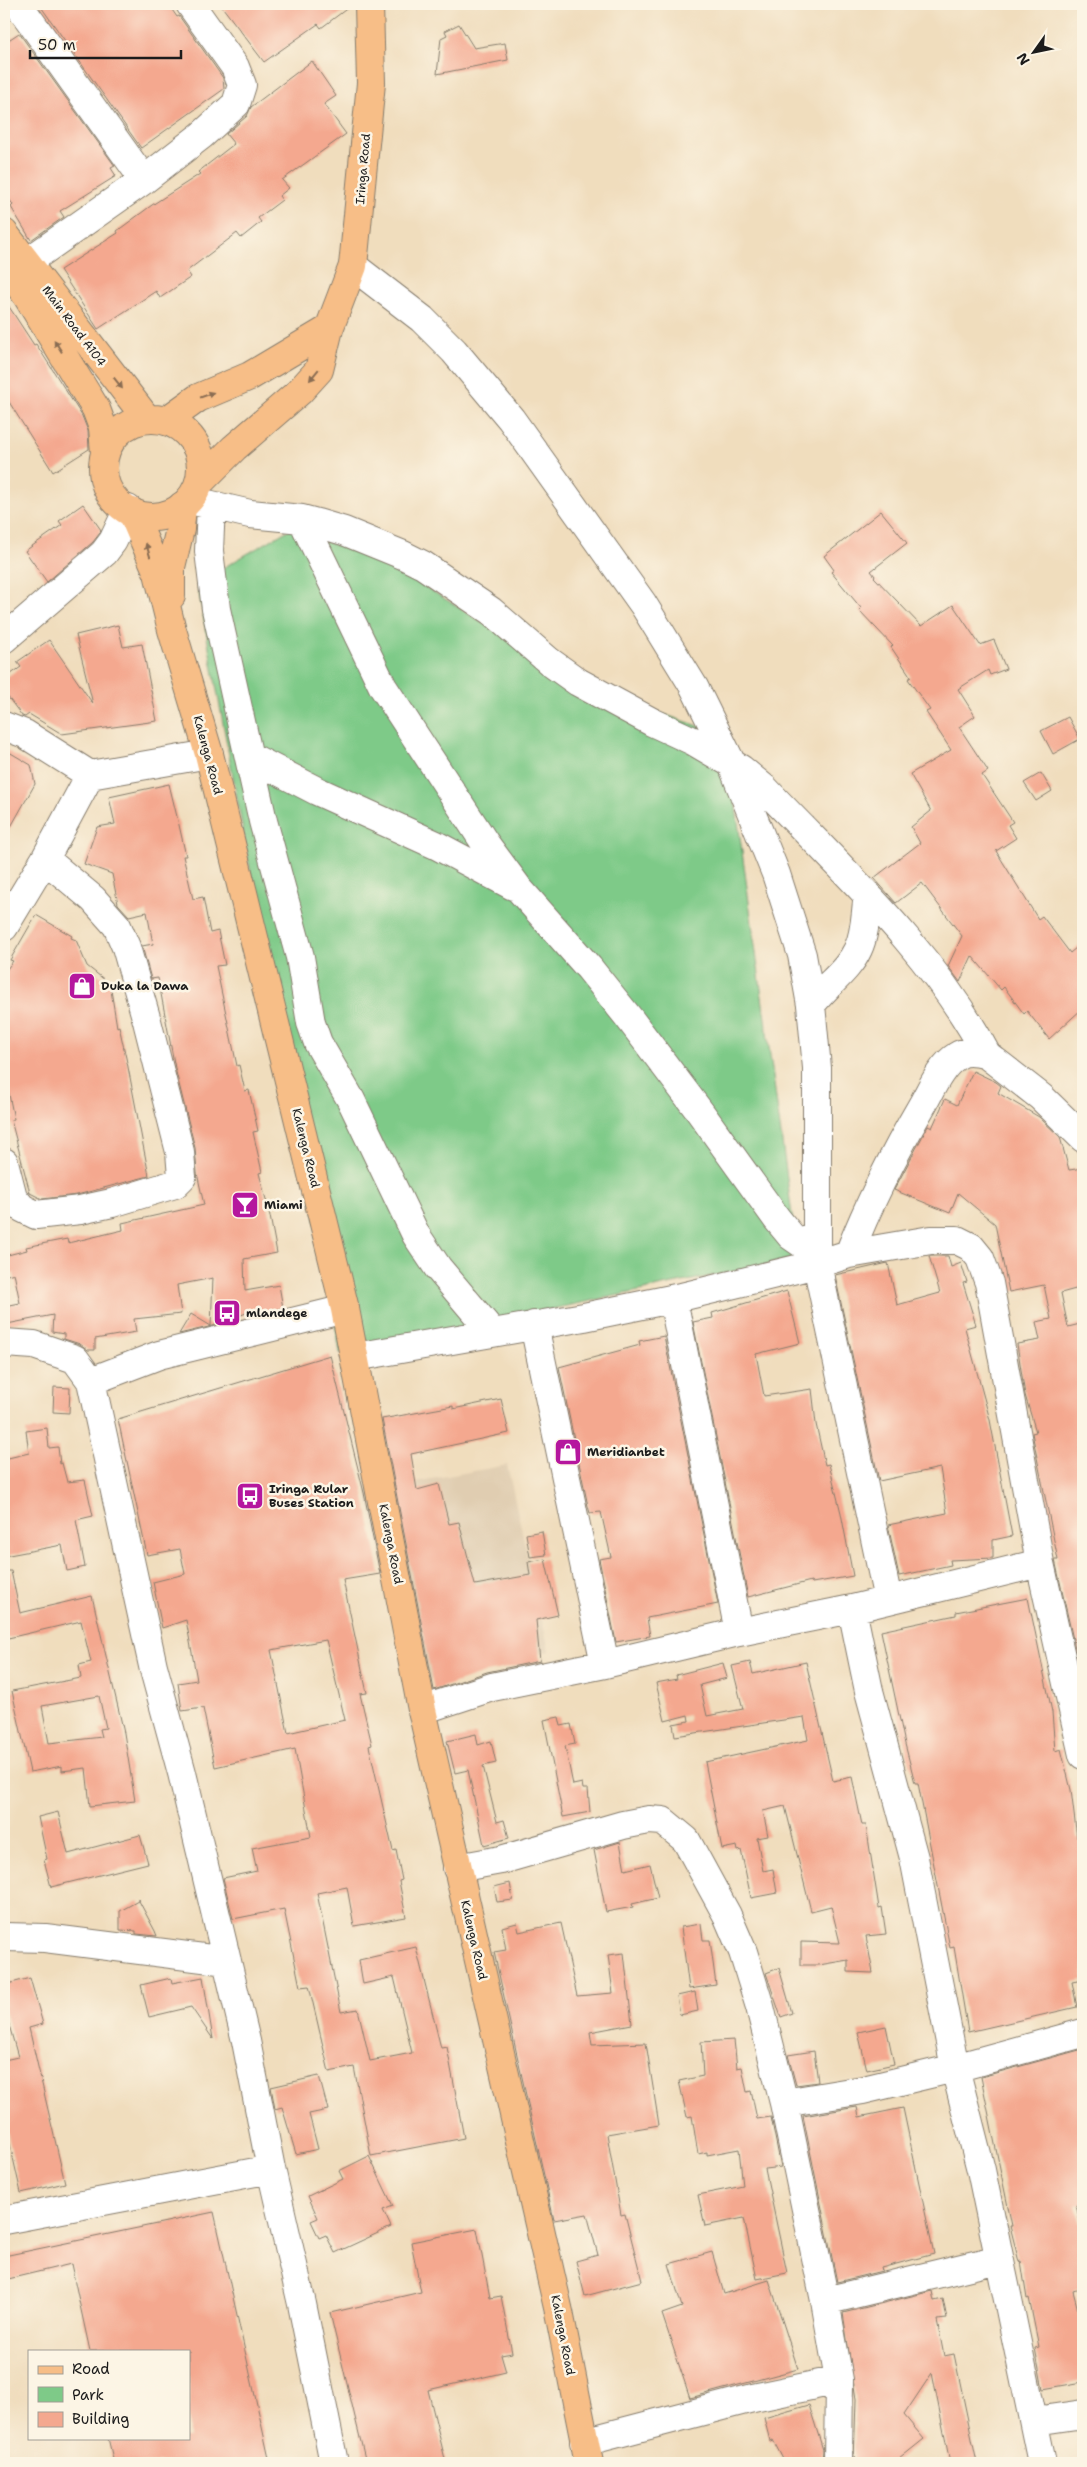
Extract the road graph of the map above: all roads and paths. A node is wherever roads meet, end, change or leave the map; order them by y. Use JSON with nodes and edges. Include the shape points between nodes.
{"nodes":[{"id":1,"x":18,"y":4,"type":"edge"},
{"id":2,"x":190,"y":4,"type":"edge"},
{"id":3,"x":368,"y":4,"type":"edge"},
{"id":4,"x":144,"y":180,"type":"junction"},
{"id":5,"x":4,"y":233,"type":"edge"},
{"id":6,"x":15,"y":264,"type":"edge"},
{"id":7,"x":353,"y":266,"type":"junction"},
{"id":8,"x":329,"y":330,"type":"junction"},
{"id":9,"x":156,"y":420,"type":"junction"},
{"id":10,"x":106,"y":453,"type":"junction"},
{"id":11,"x":195,"y":499,"type":"junction"},
{"id":12,"x":130,"y":510,"type":"junction"},
{"id":13,"x":302,"y":519,"type":"junction"},
{"id":14,"x":172,"y":630,"type":"junction"},
{"id":15,"x":4,"y":639,"type":"edge"},
{"id":16,"x":4,"y":726,"type":"edge"},
{"id":17,"x":209,"y":754,"type":"junction"},
{"id":18,"x":249,"y":756,"type":"junction"},
{"id":19,"x":731,"y":762,"type":"junction"},
{"id":20,"x":90,"y":775,"type":"junction"},
{"id":21,"x":45,"y":859,"type":"junction"},
{"id":22,"x":519,"y":889,"type":"junction"},
{"id":23,"x":868,"y":895,"type":"junction"},
{"id":24,"x":4,"y":927,"type":"edge"},
{"id":25,"x":811,"y":1005,"type":"junction"},
{"id":26,"x":986,"y":1055,"type":"junction"},
{"id":27,"x":1083,"y":1138,"type":"edge"},
{"id":28,"x":4,"y":1162,"type":"edge"},
{"id":29,"x":849,"y":1254,"type":"junction"},
{"id":30,"x":816,"y":1259,"type":"junction"},
{"id":31,"x":674,"y":1299,"type":"junction"},
{"id":32,"x":346,"y":1309,"type":"junction"},
{"id":33,"x":534,"y":1325,"type":"junction"},
{"id":34,"x":492,"y":1332,"type":"junction"},
{"id":35,"x":4,"y":1343,"type":"edge"},
{"id":36,"x":355,"y":1357,"type":"junction"},
{"id":37,"x":91,"y":1380,"type":"junction"},
{"id":38,"x":1040,"y":1563,"type":"junction"},
{"id":39,"x":888,"y":1600,"type":"junction"},
{"id":40,"x":852,"y":1609,"type":"junction"},
{"id":41,"x":738,"y":1632,"type":"junction"},
{"id":42,"x":605,"y":1664,"type":"junction"},
{"id":43,"x":422,"y":1710,"type":"junction"},
{"id":44,"x":1083,"y":1755,"type":"edge"},
{"id":45,"x":457,"y":1868,"type":"junction"},
{"id":46,"x":4,"y":1937,"type":"edge"},
{"id":47,"x":227,"y":1961,"type":"junction"},
{"id":48,"x":1083,"y":2032,"type":"edge"},
{"id":49,"x":954,"y":2068,"type":"junction"},
{"id":50,"x":784,"y":2103,"type":"junction"},
{"id":51,"x":271,"y":2169,"type":"junction"},
{"id":52,"x":4,"y":2220,"type":"edge"},
{"id":53,"x":1000,"y":2258,"type":"junction"},
{"id":54,"x":825,"y":2301,"type":"junction"},
{"id":55,"x":839,"y":2380,"type":"junction"},
{"id":56,"x":1083,"y":2414,"type":"edge"},
{"id":57,"x":1035,"y":2422,"type":"junction"},
{"id":58,"x":587,"y":2452,"type":"edge"},
{"id":59,"x":334,"y":2463,"type":"edge"},
{"id":60,"x":838,"y":2463,"type":"edge"},
{"id":61,"x":1042,"y":2463,"type":"edge"}],
"edges":[{"from":1,"to":4,"type":"street"},
{"from":2,"to":4,"type":"street","via":[[235,67],[242,84],[236,104]]},
{"from":3,"to":7,"type":"main road","name":"Iringa Road","via":[[371,83]]},
{"from":4,"to":6,"type":"street"},
{"from":5,"to":6,"type":"main road","name":"Main Road A104"},
{"from":6,"to":9,"type":"main road","name":"Main Road A104","one_way":true},
{"from":10,"to":6,"type":"main road","name":"Main Road A104","one_way":true,"via":[[104,428],[96,409],[27,296]]},
{"from":7,"to":8,"type":"main road","name":"Iringa Road"},
{"from":7,"to":19,"type":"street","via":[[422,318],[511,418],[643,604],[694,687]]},
{"from":9,"to":8,"type":"main road","one_way":true,"via":[[250,376]]},
{"from":8,"to":11,"type":"main road","name":"Iringa Road","one_way":true,"via":[[319,370],[299,392],[234,448]]},
{"from":9,"to":10,"type":"main road","via":[[129,424],[115,436]]},
{"from":9,"to":11,"type":"main road","via":[[183,430],[196,445],[201,464]]},
{"from":10,"to":12,"type":"main road","via":[[103,472],[109,490],[120,505]]},
{"from":11,"to":12,"type":"main road","via":[[174,512],[156,517]]},
{"from":11,"to":13,"type":"street","via":[[250,514]]},
{"from":11,"to":14,"type":"main road","name":"Kalenga Road","via":[[180,529],[171,567]]},
{"from":11,"to":18,"type":"street","via":[[209,551],[216,609]]},
{"from":14,"to":12,"type":"main road","name":"Kalenga Road","one_way":true,"via":[[158,573]]},
{"from":12,"to":15,"type":"street","via":[[104,553]]},
{"from":13,"to":19,"type":"street","via":[[344,531],[422,565],[491,611],[578,682]]},
{"from":13,"to":22,"type":"street","via":[[383,687],[485,843]]},
{"from":14,"to":17,"type":"main road","name":"Kalenga Road"},
{"from":16,"to":20,"type":"street","via":[[25,734]]},
{"from":17,"to":20,"type":"street"},
{"from":17,"to":32,"type":"main road","name":"Kalenga Road"},
{"from":18,"to":22,"type":"street","via":[[436,845]]},
{"from":18,"to":34,"type":"street","via":[[262,821],[298,950],[310,1023],[318,1043],[351,1100],[416,1235],[438,1268]]},
{"from":19,"to":23,"type":"street","via":[[765,789]]},
{"from":19,"to":25,"type":"street","via":[[776,874],[802,954]]},
{"from":20,"to":21,"type":"street"},
{"from":21,"to":24,"type":"street"},
{"from":21,"to":28,"type":"street","via":[[93,899],[117,926],[147,1020],[180,1152],[182,1177],[175,1184],[112,1203],[36,1215],[22,1208],[13,1197]]},
{"from":22,"to":30,"type":"street","via":[[629,1018],[776,1218]]},
{"from":23,"to":25,"type":"street","via":[[863,936],[858,949]]},
{"from":23,"to":26,"type":"street","via":[[948,993]]},
{"from":25,"to":30,"type":"street","via":[[817,1068]]},
{"from":26,"to":27,"type":"street","via":[[1041,1096]]},
{"from":26,"to":29,"type":"street","via":[[963,1053],[945,1068],[889,1162]]},
{"from":29,"to":30,"type":"street"},
{"from":29,"to":38,"type":"street","via":[[931,1240],[957,1240],[971,1247],[980,1258],[989,1283]]},
{"from":30,"to":31,"type":"street"},
{"from":30,"to":39,"type":"street"},
{"from":31,"to":33,"type":"street"},
{"from":31,"to":41,"type":"street"},
{"from":32,"to":36,"type":"main road","name":"Kalenga Road"},
{"from":32,"to":37,"type":"street","via":[[159,1355]]},
{"from":33,"to":34,"type":"street"},
{"from":33,"to":42,"type":"street"},
{"from":34,"to":36,"type":"street"},
{"from":35,"to":37,"type":"street","via":[[34,1344],[75,1359]]},
{"from":36,"to":43,"type":"main road","name":"Kalenga Road"},
{"from":37,"to":47,"type":"street","via":[[153,1666]]},
{"from":38,"to":39,"type":"street"},
{"from":38,"to":44,"type":"street"},
{"from":39,"to":40,"type":"street"},
{"from":40,"to":41,"type":"street"},
{"from":40,"to":49,"type":"street","via":[[869,1691],[914,1858]]},
{"from":41,"to":42,"type":"street"},
{"from":42,"to":43,"type":"street","via":[[492,1687]]},
{"from":43,"to":45,"type":"main road","name":"Kalenga Road"},
{"from":45,"to":50,"type":"street","via":[[501,1860],[649,1820],[663,1821],[673,1828],[697,1857],[743,1952]]},
{"from":45,"to":58,"type":"main road","name":"Kalenga Road","via":[[559,2312]]},
{"from":46,"to":47,"type":"street","via":[[44,1938]]},
{"from":47,"to":51,"type":"street"},
{"from":48,"to":49,"type":"street"},
{"from":49,"to":50,"type":"street","via":[[863,2090]]},
{"from":49,"to":53,"type":"street"},
{"from":50,"to":54,"type":"street"},
{"from":51,"to":52,"type":"street"},
{"from":51,"to":59,"type":"street"},
{"from":53,"to":54,"type":"street"},
{"from":53,"to":57,"type":"street"},
{"from":54,"to":55,"type":"street"},
{"from":55,"to":58,"type":"street","via":[[753,2398]]},
{"from":55,"to":60,"type":"street"},
{"from":56,"to":57,"type":"street"},
{"from":57,"to":61,"type":"street"}]}
